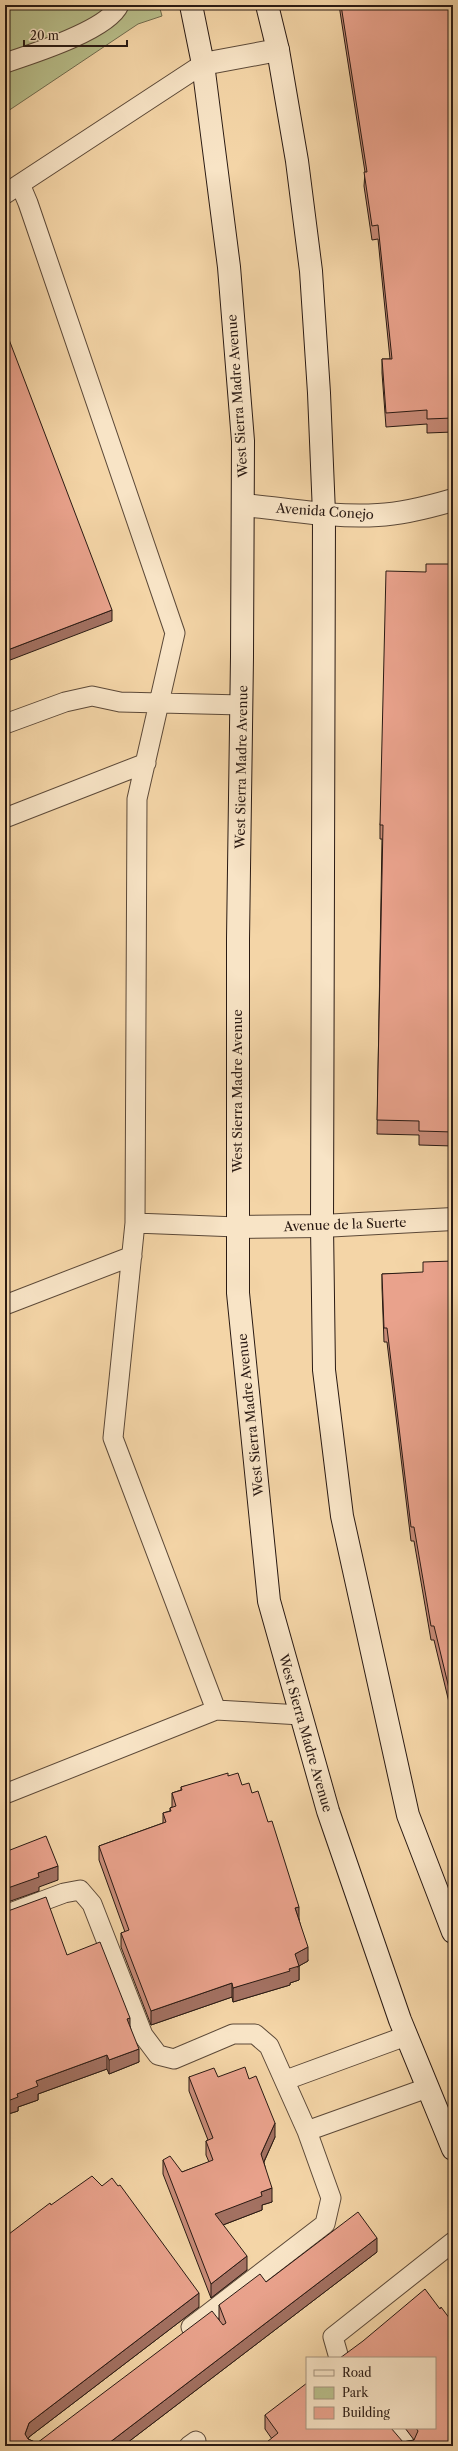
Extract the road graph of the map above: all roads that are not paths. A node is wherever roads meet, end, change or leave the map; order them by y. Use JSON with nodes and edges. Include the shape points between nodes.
{"nodes":[{"id":1,"x":119,"y":5,"type":"edge"},
{"id":2,"x":191,"y":5,"type":"edge"},
{"id":3,"x":267,"y":5,"type":"edge"},
{"id":4,"x":278,"y":50,"type":"junction"},
{"id":5,"x":5,"y":63,"type":"edge"},
{"id":6,"x":203,"y":64,"type":"junction"},
{"id":7,"x":12,"y":189,"type":"edge"},
{"id":8,"x":453,"y":500,"type":"edge"},
{"id":9,"x":243,"y":505,"type":"junction"},
{"id":10,"x":324,"y":513,"type":"junction"},
{"id":11,"x":160,"y":701,"type":"junction"},
{"id":12,"x":242,"y":705,"type":"junction"},
{"id":13,"x":5,"y":724,"type":"edge"},
{"id":14,"x":146,"y":763,"type":"junction"},
{"id":15,"x":5,"y":818,"type":"edge"},
{"id":16,"x":453,"y":1219,"type":"edge"},
{"id":17,"x":135,"y":1223,"type":"junction"},
{"id":18,"x":322,"y":1226,"type":"junction"},
{"id":19,"x":237,"y":1227,"type":"junction"},
{"id":20,"x":132,"y":1256,"type":"junction"},
{"id":21,"x":5,"y":1305,"type":"edge"},
{"id":22,"x":216,"y":1710,"type":"junction"},
{"id":23,"x":301,"y":1715,"type":"junction"},
{"id":24,"x":5,"y":1794,"type":"edge"},
{"id":25,"x":5,"y":1915,"type":"edge"},
{"id":26,"x":453,"y":1932,"type":"edge"},
{"id":27,"x":406,"y":2036,"type":"junction"},
{"id":28,"x":286,"y":2080,"type":"junction"},
{"id":29,"x":427,"y":2088,"type":"junction"},
{"id":30,"x":308,"y":2131,"type":"junction"},
{"id":31,"x":453,"y":2149,"type":"edge"},
{"id":32,"x":453,"y":2242,"type":"edge"},
{"id":33,"x":176,"y":2339,"type":"edge"},
{"id":34,"x":339,"y":2357,"type":"edge"},
{"id":35,"x":394,"y":2429,"type":"edge"},
{"id":36,"x":407,"y":2446,"type":"edge"}],
"edges":[{"from":1,"to":5,"type":"lane","via":[[116,13],[91,30]]},
{"from":2,"to":6,"type":"street","name":"West Sierra Madre Avenue"},
{"from":3,"to":4,"type":"street"},
{"from":4,"to":6,"type":"street"},
{"from":4,"to":10,"type":"street","via":[[297,161],[311,271]]},
{"from":6,"to":7,"type":"lane"},
{"from":6,"to":9,"type":"street","name":"West Sierra Madre Avenue","via":[[229,267],[243,442]]},
{"from":7,"to":11,"type":"lane","via":[[28,203],[176,633]]},
{"from":8,"to":10,"type":"street","name":"Avenida Conejo","via":[[428,508],[378,515]]},
{"from":9,"to":10,"type":"street","name":"Avenida Conejo"},
{"from":9,"to":12,"type":"street","name":"West Sierra Madre Avenue"},
{"from":10,"to":18,"type":"street"},
{"from":11,"to":12,"type":"lane"},
{"from":11,"to":13,"type":"lane","via":[[120,702],[92,696],[65,702]]},
{"from":11,"to":14,"type":"lane"},
{"from":12,"to":19,"type":"street","name":"West Sierra Madre Avenue"},
{"from":14,"to":15,"type":"lane"},
{"from":14,"to":17,"type":"lane","via":[[137,799]]},
{"from":16,"to":18,"type":"street","name":"Avenue de la Suerte"},
{"from":17,"to":19,"type":"lane"},
{"from":17,"to":20,"type":"lane"},
{"from":18,"to":19,"type":"street","name":"Avenue de la Suerte"},
{"from":18,"to":26,"type":"street","via":[[324,1370],[342,1516],[408,1815]]},
{"from":19,"to":23,"type":"street","name":"West Sierra Madre Avenue","via":[[238,1293],[269,1601]]},
{"from":20,"to":21,"type":"lane"},
{"from":20,"to":22,"type":"lane","via":[[113,1438]]},
{"from":22,"to":23,"type":"lane"},
{"from":22,"to":24,"type":"lane"},
{"from":23,"to":27,"type":"street","name":"West Sierra Madre Avenue","via":[[328,1811]]},
{"from":25,"to":28,"type":"lane","via":[[64,1893],[80,1890],[92,1904],[143,2035],[158,2055],[174,2060],[233,2034],[255,2034],[269,2046]]},
{"from":27,"to":28,"type":"lane"},
{"from":27,"to":29,"type":"street","name":"West Sierra Madre Avenue"},
{"from":28,"to":30,"type":"lane"},
{"from":29,"to":30,"type":"lane"},
{"from":29,"to":31,"type":"street","name":"West Sierra Madre Avenue"},
{"from":30,"to":33,"type":"lane","via":[[331,2198],[324,2224]]},
{"from":32,"to":34,"type":"lane","via":[[333,2337]]},
{"from":35,"to":36,"type":"lane"}]}
